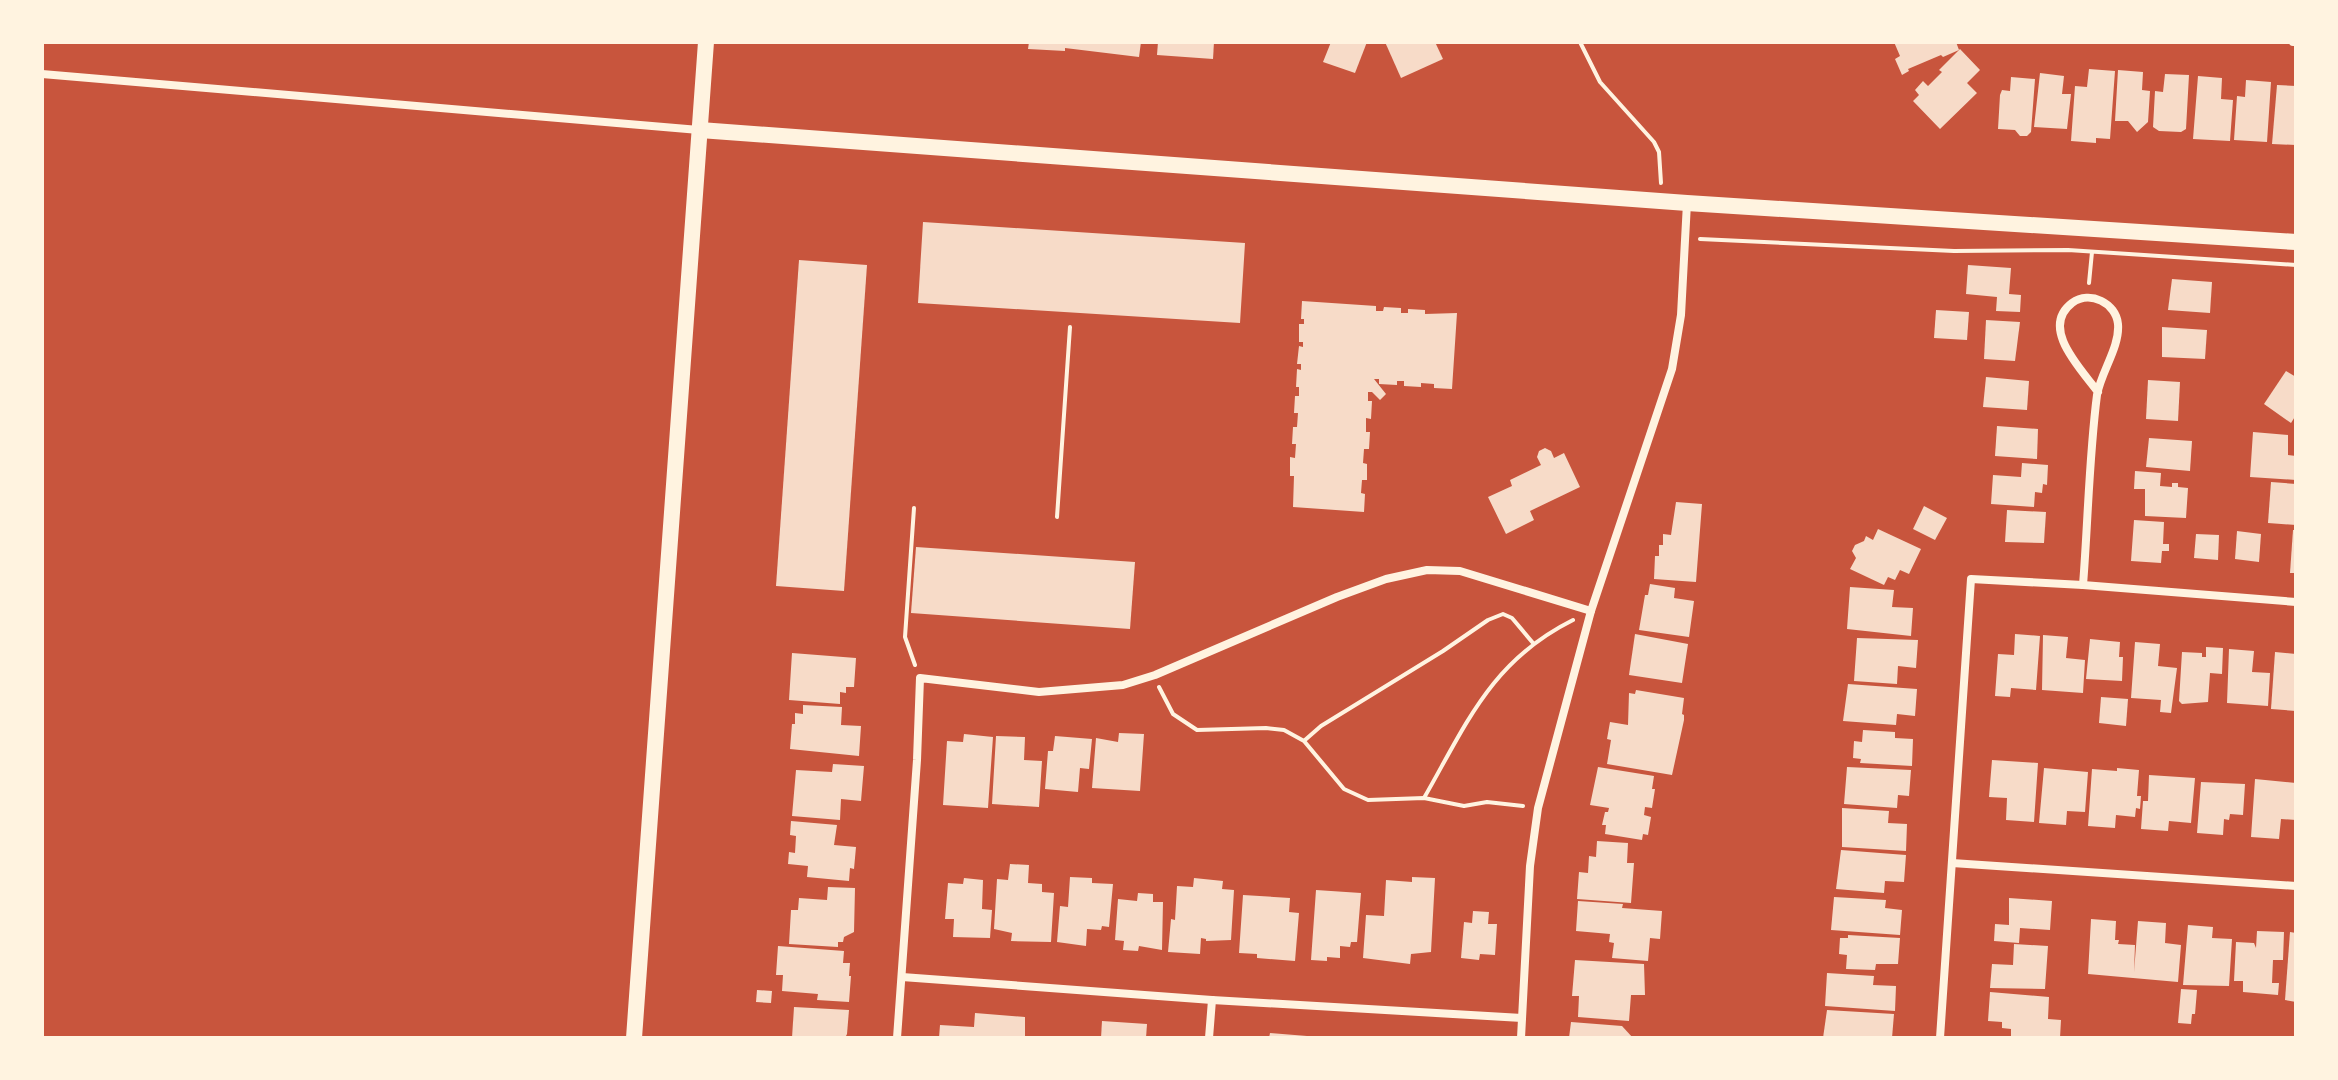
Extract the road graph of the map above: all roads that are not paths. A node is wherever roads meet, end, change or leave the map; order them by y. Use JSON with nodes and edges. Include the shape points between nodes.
{"nodes":[{"id":1,"x":706,"y":42,"type":"edge"},
{"id":2,"x":42,"y":74,"type":"edge"},
{"id":3,"x":700,"y":130,"type":"junction"},
{"id":4,"x":1687,"y":203,"type":"junction"},
{"id":5,"x":2296,"y":242,"type":"edge"},
{"id":6,"x":2098,"y":392,"type":"junction"},
{"id":7,"x":2083,"y":585,"type":"junction"},
{"id":8,"x":2296,"y":602,"type":"edge"},
{"id":9,"x":1591,"y":611,"type":"junction"},
{"id":10,"x":1952,"y":863,"type":"junction"},
{"id":11,"x":2296,"y":886,"type":"edge"},
{"id":12,"x":902,"y":977,"type":"junction"},
{"id":13,"x":1212,"y":1000,"type":"junction"},
{"id":14,"x":1522,"y":1018,"type":"junction"},
{"id":15,"x":634,"y":1038,"type":"edge"},
{"id":16,"x":897,"y":1038,"type":"edge"},
{"id":17,"x":1209,"y":1038,"type":"edge"},
{"id":18,"x":1521,"y":1038,"type":"edge"},
{"id":19,"x":1940,"y":1038,"type":"edge"}],
"edges":[{"from":1,"to":3,"type":"main road"},
{"from":2,"to":3,"type":"street"},
{"from":3,"to":4,"type":"main road"},
{"from":3,"to":15,"type":"main road"},
{"from":4,"to":5,"type":"main road"},
{"from":4,"to":9,"type":"street","via":[[1681,315],[1672,369]]},
{"from":6,"to":6,"type":"street","via":[[2118,321],[2107,304],[2078,299],[2063,313],[2059,333]]},
{"from":6,"to":7,"type":"street"},
{"from":7,"to":8,"type":"street"},
{"from":7,"to":10,"type":"street","via":[[1971,579]]},
{"from":9,"to":12,"type":"street","via":[[1460,571],[1427,570],[1337,597],[1123,685],[1039,692],[920,678]]},
{"from":9,"to":14,"type":"street","via":[[1538,808]]},
{"from":10,"to":11,"type":"street"},
{"from":10,"to":19,"type":"street"},
{"from":12,"to":13,"type":"street"},
{"from":12,"to":16,"type":"street"},
{"from":13,"to":14,"type":"street"},
{"from":13,"to":17,"type":"street"},
{"from":14,"to":18,"type":"street"}]}
